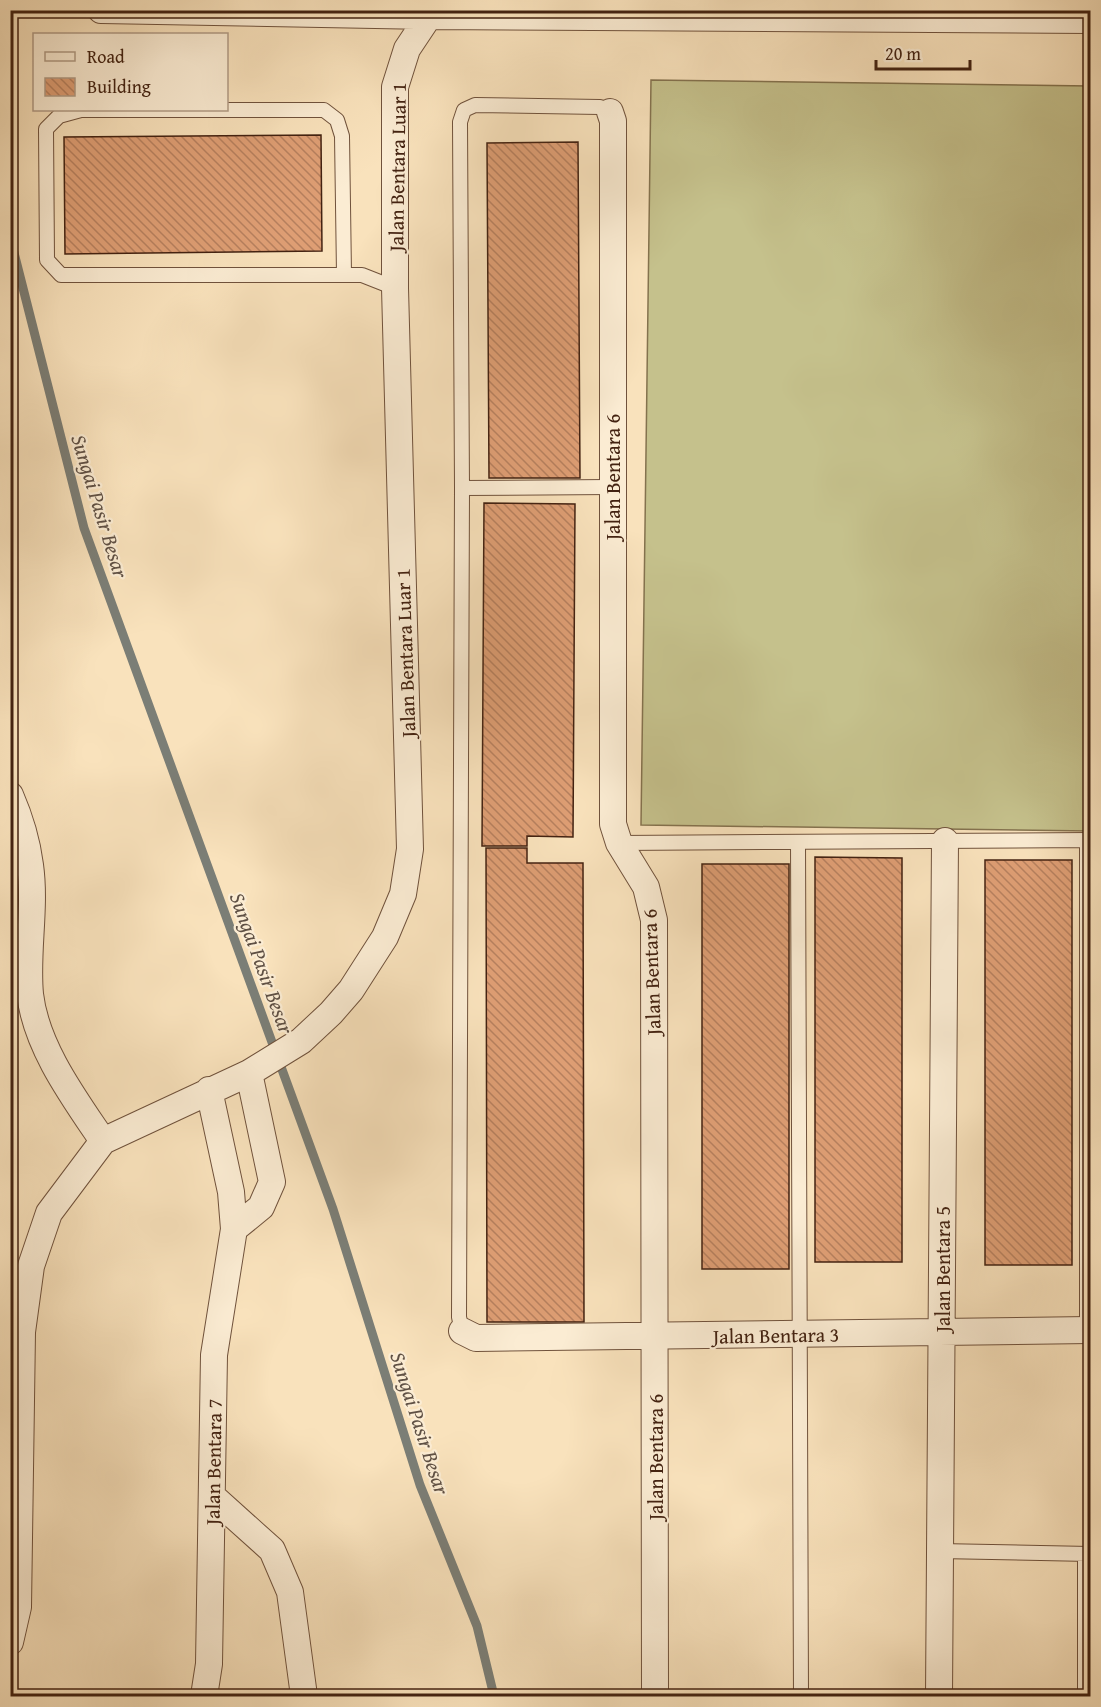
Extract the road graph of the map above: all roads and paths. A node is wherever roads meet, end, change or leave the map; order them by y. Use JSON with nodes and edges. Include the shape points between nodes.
{"nodes":[{"id":1,"x":101,"y":10,"type":"edge"},
{"id":2,"x":939,"y":15,"type":"edge"},
{"id":3,"x":429,"y":16,"type":"junction"},
{"id":4,"x":1090,"y":20,"type":"edge"},
{"id":5,"x":228,"y":110,"type":"edge"},
{"id":6,"x":77,"y":111,"type":"edge"},
{"id":7,"x":610,"y":112,"type":"joint"},
{"id":8,"x":344,"y":274,"type":"junction"},
{"id":9,"x":395,"y":288,"type":"junction"},
{"id":10,"x":611,"y":487,"type":"junction"},
{"id":11,"x":462,"y":488,"type":"junction"},
{"id":12,"x":10,"y":795,"type":"edge"},
{"id":13,"x":1089,"y":840,"type":"edge"},
{"id":14,"x":798,"y":842,"type":"junction"},
{"id":15,"x":945,"y":842,"type":"junction"},
{"id":16,"x":620,"y":843,"type":"junction"},
{"id":17,"x":20,"y":995,"type":"edge"},
{"id":18,"x":256,"y":1068,"type":"junction"},
{"id":19,"x":209,"y":1090,"type":"junction"},
{"id":20,"x":103,"y":1141,"type":"junction"},
{"id":21,"x":234,"y":1229,"type":"junction"},
{"id":22,"x":1089,"y":1330,"type":"edge"},
{"id":23,"x":462,"y":1331,"type":"joint"},
{"id":24,"x":942,"y":1332,"type":"junction"},
{"id":25,"x":16,"y":1333,"type":"edge"},
{"id":26,"x":801,"y":1335,"type":"junction"},
{"id":27,"x":655,"y":1337,"type":"junction"},
{"id":28,"x":213,"y":1497,"type":"junction"},
{"id":29,"x":939,"y":1551,"type":"junction"},
{"id":30,"x":1088,"y":1554,"type":"edge"},
{"id":31,"x":10,"y":1642,"type":"edge"},
{"id":32,"x":204,"y":1696,"type":"edge"},
{"id":33,"x":304,"y":1696,"type":"edge"},
{"id":34,"x":655,"y":1696,"type":"edge"},
{"id":35,"x":801,"y":1696,"type":"edge"},
{"id":36,"x":939,"y":1696,"type":"edge"},
{"id":37,"x":1085,"y":1696,"type":"edge"}],
"edges":[{"from":1,"to":3,"type":"street"},
{"from":2,"to":3,"type":"street"},
{"from":2,"to":4,"type":"street"},
{"from":3,"to":9,"type":"street","name":"Jalan Bentara Luar 1","via":[[407,49],[395,87]]},
{"from":5,"to":8,"type":"lane","via":[[324,110],[337,120],[342,136]]},
{"from":6,"to":8,"type":"lane","via":[[59,116],[46,129],[47,260],[61,275]]},
{"from":7,"to":10,"type":"street","name":"Jalan Bentara 6"},
{"from":7,"to":11,"type":"lane","via":[[600,107],[475,105],[464,110],[460,122]]},
{"from":8,"to":9,"type":"lane","via":[[362,275]]},
{"from":9,"to":18,"type":"street","name":"Jalan Bentara Luar 1","via":[[410,849],[403,894],[385,937],[351,990],[301,1041]]},
{"from":10,"to":11,"type":"lane"},
{"from":10,"to":16,"type":"street","name":"Jalan Bentara 6","via":[[612,800]]},
{"from":11,"to":23,"type":"lane"},
{"from":12,"to":17,"type":"street","via":[[22,825],[31,867]]},
{"from":13,"to":15,"type":"lane"},
{"from":13,"to":22,"type":"lane"},
{"from":14,"to":15,"type":"lane"},
{"from":14,"to":16,"type":"lane"},
{"from":14,"to":26,"type":"lane"},
{"from":15,"to":24,"type":"street","name":"Jalan Bentara 5"},
{"from":16,"to":27,"type":"street","name":"Jalan Bentara 6","via":[[646,886],[654,920]]},
{"from":17,"to":20,"type":"street","via":[[57,1067]]},
{"from":18,"to":19,"type":"street","name":"Jalan Bentara Luar 1"},
{"from":18,"to":21,"type":"street","via":[[272,1182],[261,1207]]},
{"from":19,"to":20,"type":"street","name":"Jalan Bentara Luar 1"},
{"from":19,"to":21,"type":"street","name":"Jalan Bentara 7","via":[[227,1171]]},
{"from":20,"to":25,"type":"street","via":[[49,1213],[31,1266]]},
{"from":21,"to":28,"type":"street","name":"Jalan Bentara 7","via":[[214,1355]]},
{"from":22,"to":24,"type":"street","name":"Jalan Bentara 3"},
{"from":23,"to":27,"type":"street","name":"Jalan Bentara 3","via":[[476,1338]]},
{"from":24,"to":26,"type":"street","name":"Jalan Bentara 3"},
{"from":24,"to":29,"type":"street","name":"Jalan Bentara 5"},
{"from":25,"to":31,"type":"street","via":[[18,1607]]},
{"from":26,"to":27,"type":"street","name":"Jalan Bentara 3"},
{"from":26,"to":35,"type":"lane"},
{"from":27,"to":34,"type":"street","name":"Jalan Bentara 6"},
{"from":28,"to":32,"type":"street","name":"Jalan Bentara 7","via":[[209,1664]]},
{"from":28,"to":33,"type":"street","via":[[272,1550],[290,1592]]},
{"from":29,"to":30,"type":"lane"},
{"from":29,"to":36,"type":"street","name":"Jalan Bentara 5"},
{"from":30,"to":37,"type":"lane"}]}
